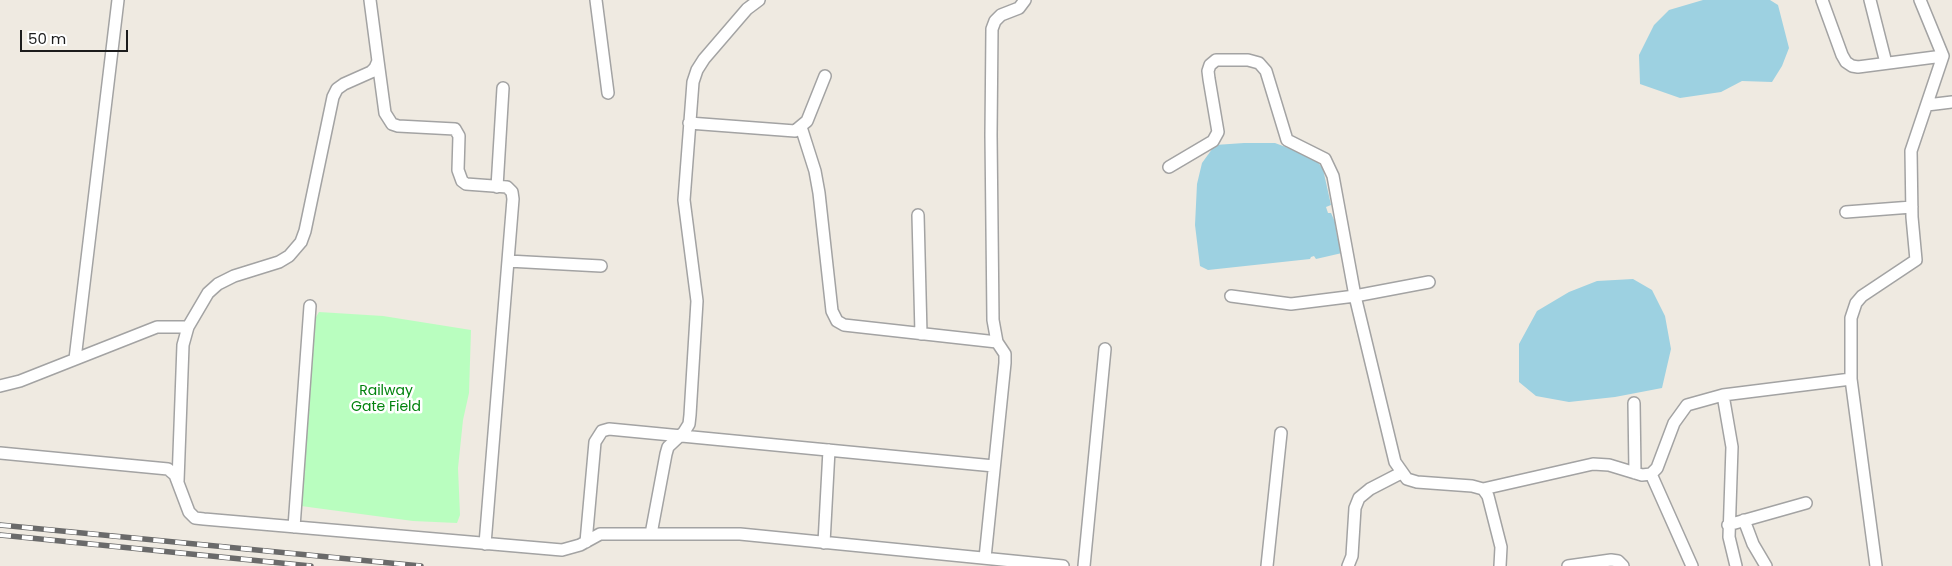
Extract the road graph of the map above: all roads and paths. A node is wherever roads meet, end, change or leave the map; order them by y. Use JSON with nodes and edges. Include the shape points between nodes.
{"nodes":[{"id":1,"x":118,"y":0,"type":"edge"},
{"id":2,"x":370,"y":0,"type":"edge"},
{"id":3,"x":596,"y":0,"type":"edge"},
{"id":4,"x":1026,"y":0,"type":"edge"},
{"id":5,"x":1822,"y":0,"type":"edge"},
{"id":6,"x":1870,"y":0,"type":"edge"},
{"id":7,"x":1920,"y":0,"type":"edge"},
{"id":8,"x":756,"y":1,"type":"edge"},
{"id":9,"x":1943,"y":56,"type":"junction"},
{"id":10,"x":378,"y":61,"type":"junction"},
{"id":11,"x":1886,"y":63,"type":"junction"},
{"id":12,"x":825,"y":76,"type":"dead end"},
{"id":13,"x":503,"y":88,"type":"dead end"},
{"id":14,"x":608,"y":92,"type":"dead end"},
{"id":15,"x":1952,"y":102,"type":"edge"},
{"id":16,"x":1927,"y":105,"type":"junction"},
{"id":17,"x":690,"y":123,"type":"junction"},
{"id":18,"x":801,"y":127,"type":"junction"},
{"id":19,"x":1169,"y":167,"type":"dead end"},
{"id":20,"x":497,"y":186,"type":"junction"},
{"id":21,"x":1912,"y":207,"type":"junction"},
{"id":22,"x":1846,"y":212,"type":"dead end"},
{"id":23,"x":918,"y":215,"type":"dead end"},
{"id":24,"x":508,"y":261,"type":"junction"},
{"id":25,"x":601,"y":266,"type":"dead end"},
{"id":26,"x":1429,"y":282,"type":"dead end"},
{"id":27,"x":1230,"y":296,"type":"dead end"},
{"id":28,"x":1355,"y":296,"type":"junction"},
{"id":29,"x":310,"y":306,"type":"dead end"},
{"id":30,"x":188,"y":328,"type":"junction"},
{"id":31,"x":921,"y":334,"type":"junction"},
{"id":32,"x":997,"y":342,"type":"junction"},
{"id":33,"x":1105,"y":349,"type":"dead end"},
{"id":34,"x":76,"y":359,"type":"junction"},
{"id":35,"x":1851,"y":378,"type":"junction"},
{"id":36,"x":0,"y":386,"type":"edge"},
{"id":37,"x":1723,"y":395,"type":"junction"},
{"id":38,"x":1634,"y":403,"type":"dead end"},
{"id":39,"x":1281,"y":433,"type":"dead end"},
{"id":40,"x":680,"y":435,"type":"junction"},
{"id":41,"x":829,"y":450,"type":"junction"},
{"id":42,"x":0,"y":453,"type":"edge"},
{"id":43,"x":994,"y":466,"type":"junction"},
{"id":44,"x":1401,"y":473,"type":"junction"},
{"id":45,"x":1635,"y":473,"type":"junction"},
{"id":46,"x":1651,"y":474,"type":"junction"},
{"id":47,"x":178,"y":483,"type":"junction"},
{"id":48,"x":1483,"y":489,"type":"junction"},
{"id":49,"x":1806,"y":503,"type":"dead end"},
{"id":50,"x":1744,"y":520,"type":"junction"},
{"id":51,"x":1728,"y":524,"type":"junction"},
{"id":52,"x":294,"y":527,"type":"junction"},
{"id":53,"x":651,"y":534,"type":"junction"},
{"id":54,"x":586,"y":542,"type":"junction"},
{"id":55,"x":824,"y":543,"type":"junction"},
{"id":56,"x":485,"y":544,"type":"junction"},
{"id":57,"x":985,"y":558,"type":"junction"},
{"id":58,"x":1063,"y":566,"type":"edge"},
{"id":59,"x":1084,"y":566,"type":"edge"},
{"id":60,"x":1267,"y":566,"type":"edge"},
{"id":61,"x":1348,"y":566,"type":"edge"},
{"id":62,"x":1500,"y":566,"type":"edge"},
{"id":63,"x":1568,"y":566,"type":"edge"},
{"id":64,"x":1623,"y":566,"type":"edge"},
{"id":65,"x":1692,"y":566,"type":"edge"},
{"id":66,"x":1736,"y":566,"type":"edge"},
{"id":67,"x":1766,"y":566,"type":"edge"},
{"id":68,"x":1876,"y":566,"type":"edge"}],
"edges":[{"from":1,"to":34,"type":"street"},
{"from":2,"to":10,"type":"street"},
{"from":3,"to":14,"type":"street"},
{"from":4,"to":32,"type":"street","via":[[1019,8],[1001,15],[992,29],[993,320]]},
{"from":5,"to":11,"type":"street","via":[[1846,62],[1858,67]]},
{"from":6,"to":11,"type":"street"},
{"from":7,"to":9,"type":"street"},
{"from":8,"to":17,"type":"street","via":[[697,70]]},
{"from":9,"to":11,"type":"street"},
{"from":9,"to":16,"type":"street"},
{"from":10,"to":20,"type":"street","via":[[385,113],[392,124],[452,127],[460,136],[458,170],[462,181]]},
{"from":10,"to":30,"type":"street","via":[[371,72],[344,84],[333,97],[305,231],[295,251],[279,262],[218,284],[208,293]]},
{"from":12,"to":18,"type":"street","via":[[807,121]]},
{"from":13,"to":20,"type":"street"},
{"from":15,"to":16,"type":"street"},
{"from":16,"to":21,"type":"street","via":[[1911,151]]},
{"from":17,"to":18,"type":"street","via":[[787,132]]},
{"from":17,"to":40,"type":"street","via":[[684,200],[697,301],[689,424]]},
{"from":18,"to":31,"type":"street","via":[[815,171],[832,311],[837,321],[844,325]]},
{"from":19,"to":28,"type":"street","via":[[1213,141],[1218,132],[1208,71],[1210,65],[1216,60],[1259,63],[1266,71],[1287,140],[1325,159],[1330,168]]},
{"from":20,"to":24,"type":"street","via":[[507,187],[512,192]]},
{"from":21,"to":22,"type":"street"},
{"from":21,"to":35,"type":"street","via":[[1916,260],[1856,303],[1852,318]]},
{"from":23,"to":31,"type":"street"},
{"from":24,"to":25,"type":"street"},
{"from":24,"to":56,"type":"street"},
{"from":26,"to":28,"type":"street"},
{"from":27,"to":28,"type":"street","via":[[1283,304]]},
{"from":28,"to":44,"type":"street"},
{"from":29,"to":52,"type":"street"},
{"from":30,"to":34,"type":"street","via":[[156,327]]},
{"from":30,"to":47,"type":"street","via":[[183,345]]},
{"from":31,"to":32,"type":"street"},
{"from":32,"to":43,"type":"street","via":[[1005,354],[1005,363]]},
{"from":33,"to":59,"type":"street"},
{"from":34,"to":36,"type":"street"},
{"from":35,"to":37,"type":"street"},
{"from":35,"to":68,"type":"street"},
{"from":37,"to":46,"type":"street","via":[[1687,405],[1674,423],[1657,468]]},
{"from":37,"to":51,"type":"street","via":[[1732,447]]},
{"from":38,"to":45,"type":"street"},
{"from":39,"to":60,"type":"street"},
{"from":40,"to":41,"type":"street"},
{"from":40,"to":53,"type":"street","via":[[668,446]]},
{"from":40,"to":54,"type":"street","via":[[609,429],[598,435]]},
{"from":41,"to":43,"type":"street"},
{"from":41,"to":55,"type":"street"},
{"from":42,"to":47,"type":"street","via":[[168,469]]},
{"from":43,"to":57,"type":"street"},
{"from":44,"to":48,"type":"street","via":[[1417,482]]},
{"from":44,"to":61,"type":"street","via":[[1359,498]]},
{"from":45,"to":46,"type":"street"},
{"from":45,"to":48,"type":"street","via":[[1609,464],[1593,464]]},
{"from":46,"to":65,"type":"street"},
{"from":47,"to":52,"type":"street","via":[[189,512],[196,518]]},
{"from":48,"to":62,"type":"street","via":[[1488,496],[1500,546]]},
{"from":49,"to":50,"type":"street"},
{"from":50,"to":51,"type":"street"},
{"from":50,"to":67,"type":"street"},
{"from":51,"to":66,"type":"street"},
{"from":52,"to":56,"type":"street"},
{"from":53,"to":54,"type":"street","via":[[600,534]]},
{"from":53,"to":55,"type":"street","via":[[740,534]]},
{"from":54,"to":56,"type":"street","via":[[562,550]]},
{"from":55,"to":57,"type":"street"},
{"from":57,"to":58,"type":"street"},
{"from":63,"to":64,"type":"street","via":[[1611,560]]}]}
